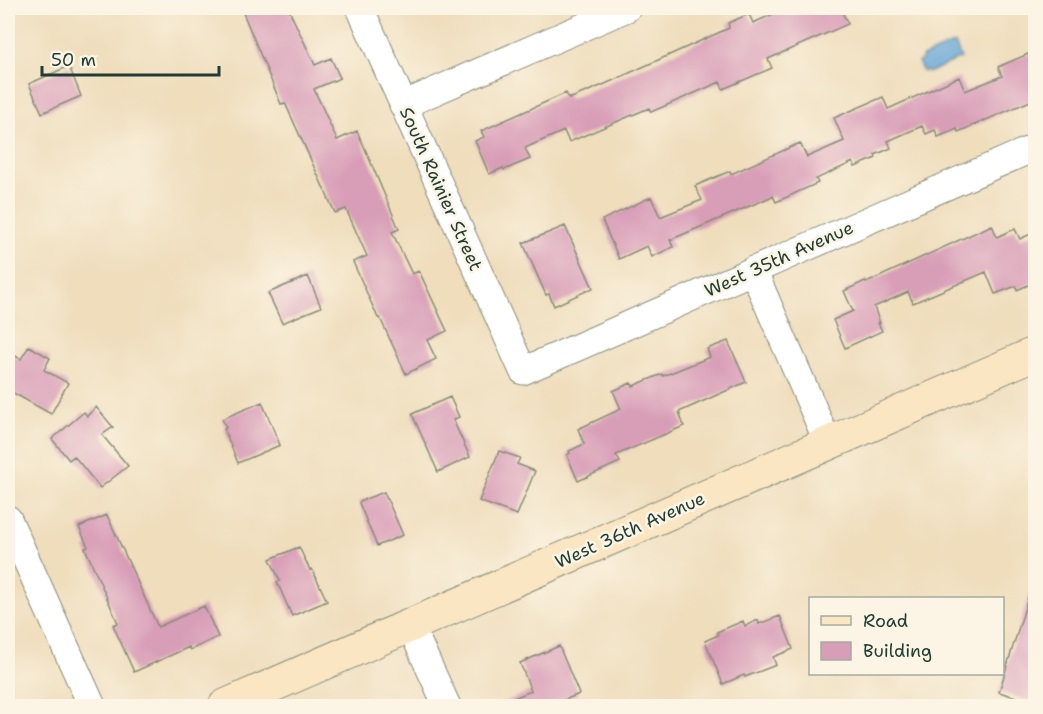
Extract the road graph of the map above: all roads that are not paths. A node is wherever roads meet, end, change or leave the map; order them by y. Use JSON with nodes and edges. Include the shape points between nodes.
{"nodes":[{"id":1,"x":360,"y":8,"type":"edge"},
{"id":2,"x":627,"y":8,"type":"edge"},
{"id":3,"x":403,"y":105,"type":"junction"},
{"id":4,"x":1035,"y":147,"type":"edge"},
{"id":5,"x":753,"y":270,"type":"junction"},
{"id":6,"x":1035,"y":353,"type":"edge"},
{"id":7,"x":523,"y":371,"type":"joint"},
{"id":8,"x":828,"y":443,"type":"junction"},
{"id":9,"x":8,"y":519,"type":"edge"},
{"id":10,"x":410,"y":625,"type":"junction"},
{"id":11,"x":92,"y":706,"type":"edge"},
{"id":12,"x":225,"y":706,"type":"edge"},
{"id":13,"x":447,"y":706,"type":"edge"}],
"edges":[{"from":1,"to":3,"type":"street","name":"South Rainier Street"},
{"from":2,"to":3,"type":"street"},
{"from":3,"to":7,"type":"street","name":"South Rainier Street"},
{"from":4,"to":5,"type":"street","name":"West 35th Avenue"},
{"from":5,"to":7,"type":"street","name":"West 35th Avenue"},
{"from":5,"to":8,"type":"street"},
{"from":6,"to":8,"type":"street","name":"West 36th Avenue"},
{"from":8,"to":10,"type":"street","name":"West 36th Avenue"},
{"from":9,"to":11,"type":"street"},
{"from":10,"to":12,"type":"street","name":"West 36th Avenue"},
{"from":10,"to":13,"type":"street"}]}
